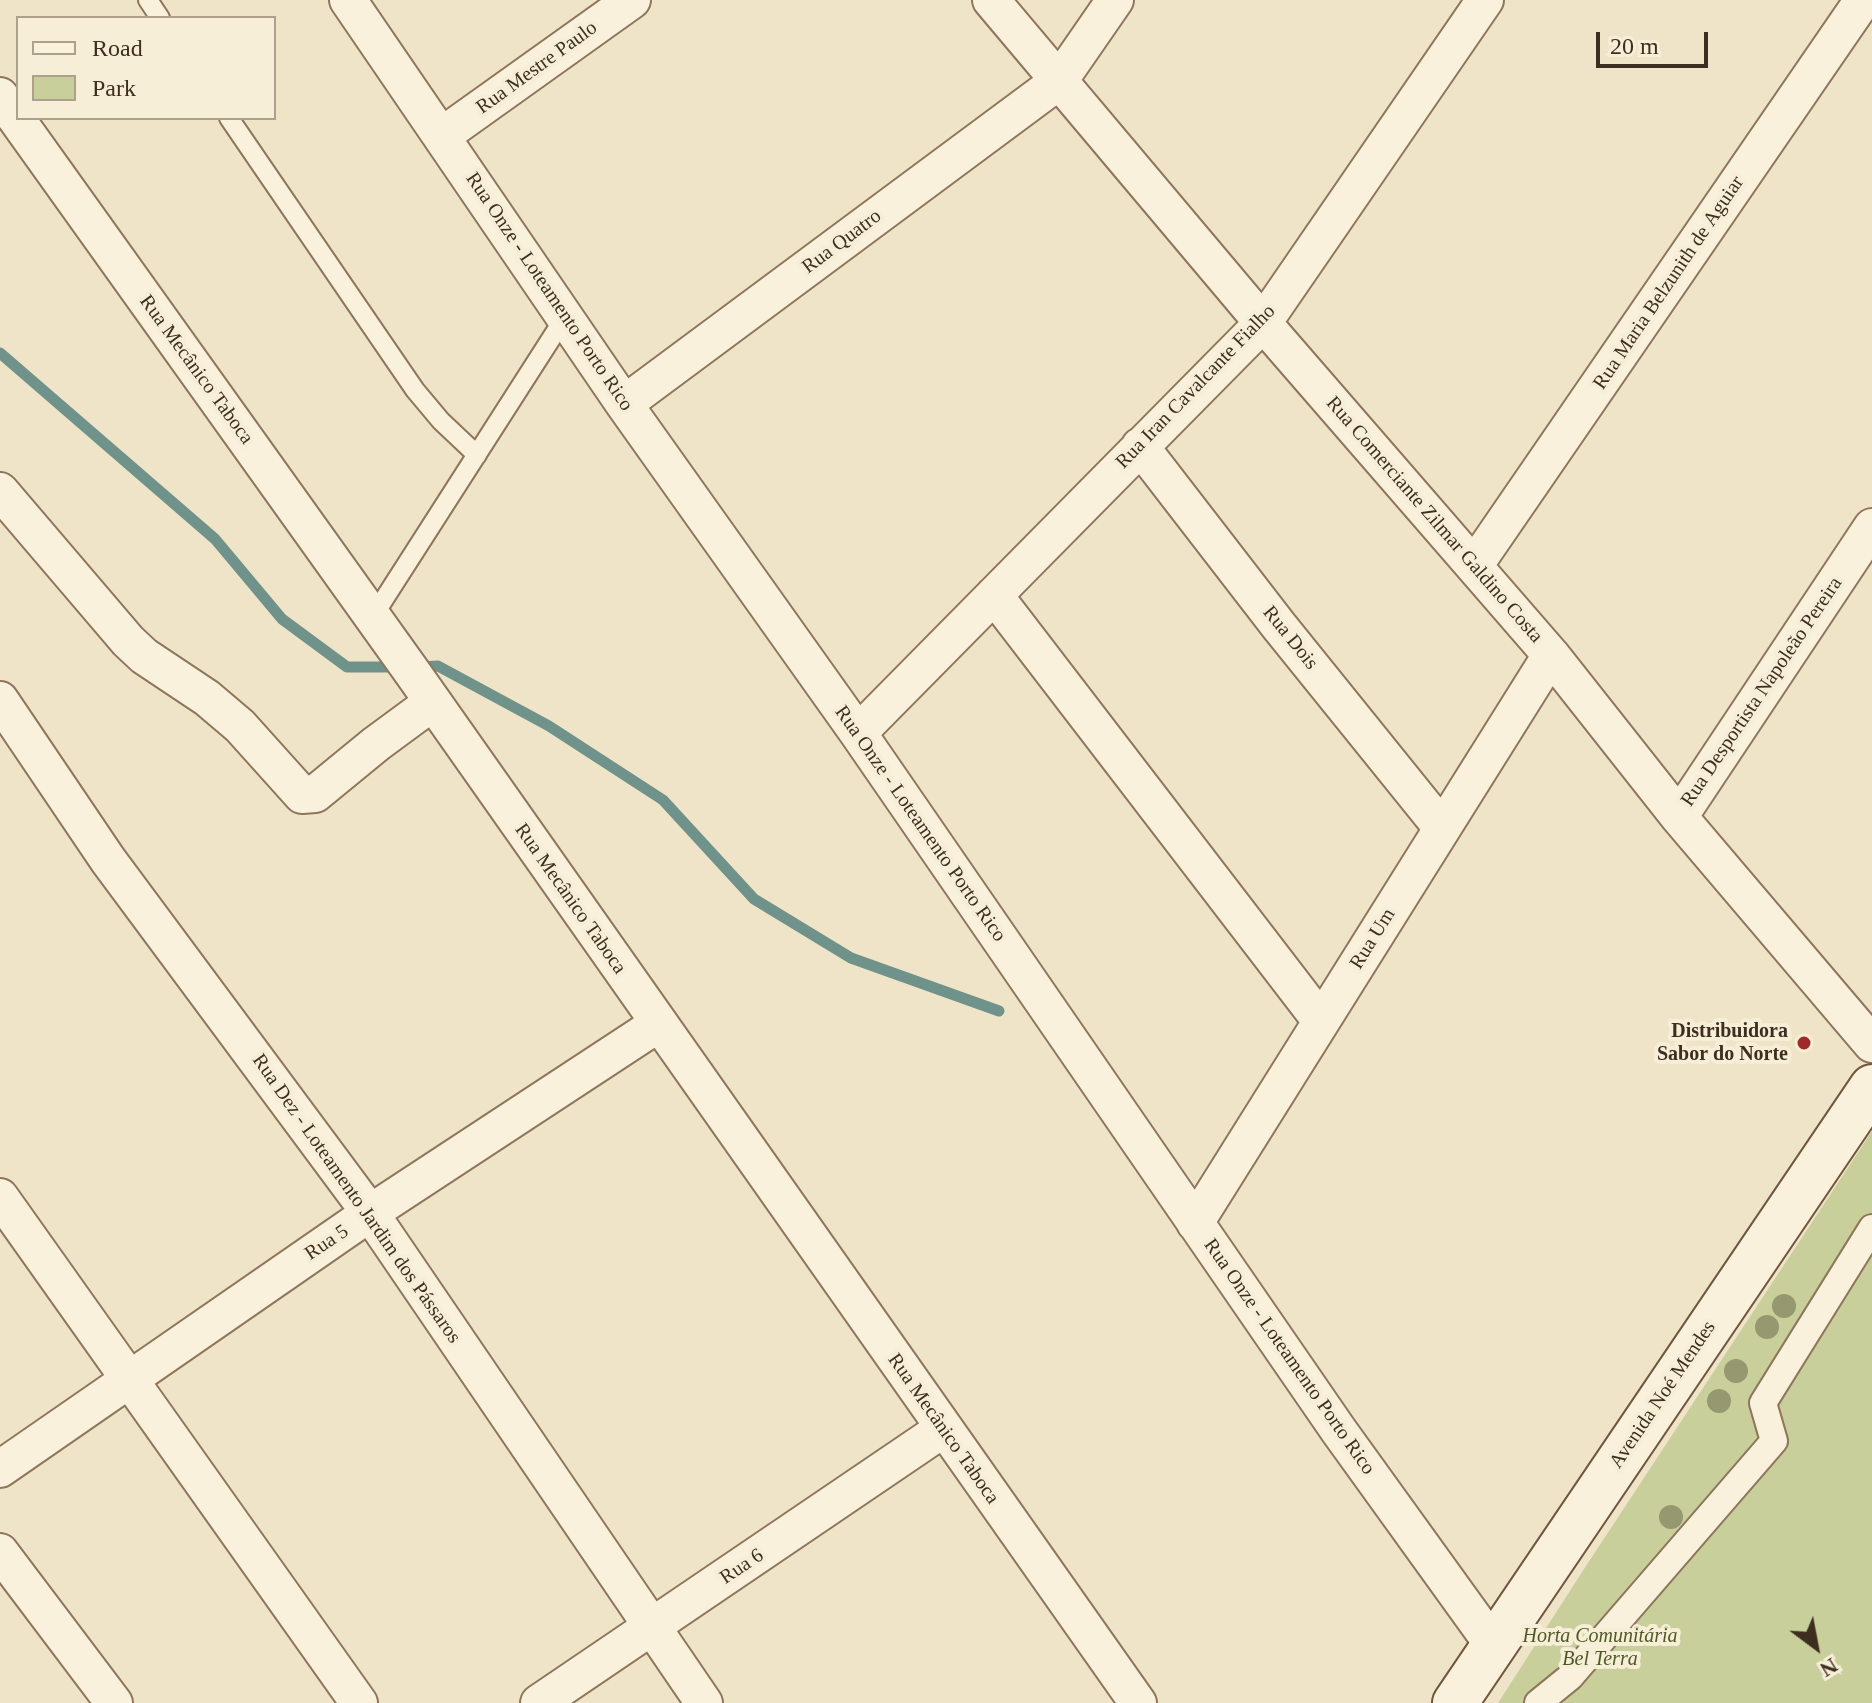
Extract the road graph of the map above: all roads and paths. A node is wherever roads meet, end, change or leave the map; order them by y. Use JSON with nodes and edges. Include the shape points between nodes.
{"nodes":[{"id":1,"x":348,"y":0,"type":"edge"},
{"id":2,"x":632,"y":0,"type":"edge"},
{"id":3,"x":991,"y":0,"type":"edge"},
{"id":4,"x":1115,"y":0,"type":"edge"},
{"id":5,"x":1485,"y":0,"type":"edge"},
{"id":6,"x":1863,"y":0,"type":"edge"},
{"id":7,"x":1059,"y":81,"type":"junction"},
{"id":8,"x":0,"y":96,"type":"edge"},
{"id":9,"x":16,"y":118,"type":"edge"},
{"id":10,"x":17,"y":120,"type":"edge"},
{"id":11,"x":230,"y":120,"type":"edge"},
{"id":12,"x":443,"y":135,"type":"junction"},
{"id":13,"x":565,"y":317,"type":"junction"},
{"id":14,"x":1263,"y":323,"type":"junction"},
{"id":15,"x":624,"y":404,"type":"junction"},
{"id":16,"x":1140,"y":446,"type":"junction"},
{"id":17,"x":477,"y":455,"type":"junction"},
{"id":18,"x":0,"y":491,"type":"edge"},
{"id":19,"x":1872,"y":527,"type":"edge"},
{"id":20,"x":1474,"y":566,"type":"junction"},
{"id":21,"x":994,"y":595,"type":"junction"},
{"id":22,"x":372,"y":618,"type":"junction"},
{"id":23,"x":1551,"y":655,"type":"junction"},
{"id":24,"x":0,"y":700,"type":"edge"},
{"id":25,"x":433,"y":702,"type":"junction"},
{"id":26,"x":858,"y":733,"type":"junction"},
{"id":27,"x":1679,"y":817,"type":"junction"},
{"id":28,"x":1442,"y":828,"type":"junction"},
{"id":29,"x":1321,"y":1021,"type":"junction"},
{"id":30,"x":658,"y":1024,"type":"junction"},
{"id":31,"x":1872,"y":1044,"type":"edge"},
{"id":32,"x":1872,"y":1087,"type":"edge"},
{"id":33,"x":0,"y":1197,"type":"edge"},
{"id":34,"x":370,"y":1213,"type":"junction"},
{"id":35,"x":1195,"y":1223,"type":"junction"},
{"id":36,"x":1872,"y":1228,"type":"edge"},
{"id":37,"x":129,"y":1379,"type":"junction"},
{"id":38,"x":943,"y":1429,"type":"junction"},
{"id":39,"x":0,"y":1469,"type":"edge"},
{"id":40,"x":0,"y":1552,"type":"edge"},
{"id":41,"x":652,"y":1629,"type":"junction"},
{"id":42,"x":1494,"y":1646,"type":"junction"},
{"id":43,"x":114,"y":1703,"type":"edge"},
{"id":44,"x":359,"y":1703,"type":"edge"},
{"id":45,"x":539,"y":1703,"type":"edge"},
{"id":46,"x":704,"y":1703,"type":"edge"},
{"id":47,"x":1138,"y":1703,"type":"edge"},
{"id":48,"x":1455,"y":1703,"type":"edge"},
{"id":49,"x":1538,"y":1703,"type":"edge"}],
"edges":[{"from":1,"to":12,"type":"street","name":"Rua Onze - Loteamento Porto Rico"},
{"from":2,"to":12,"type":"street","name":"Rua Mestre Paulo"},
{"from":3,"to":7,"type":"street","name":"Rua Comerciante Zilmar Galdino Costa"},
{"from":4,"to":7,"type":"street","name":"Rua Quatro"},
{"from":5,"to":14,"type":"street","name":"Rua Iran Cavalcante Fialho"},
{"from":6,"to":20,"type":"street","name":"Rua Maria Belzunith de Aguiar"},
{"from":7,"to":14,"type":"street","name":"Rua Comerciante Zilmar Galdino Costa"},
{"from":7,"to":15,"type":"street","name":"Rua Quatro"},
{"from":8,"to":9,"type":"street","name":"Rua Mecânico Taboca"},
{"from":10,"to":22,"type":"street","name":"Rua Mecânico Taboca"},
{"from":11,"to":17,"type":"lane","via":[[415,390]]},
{"from":12,"to":13,"type":"street","name":"Rua Onze - Loteamento Porto Rico"},
{"from":13,"to":15,"type":"street","name":"Rua Onze - Loteamento Porto Rico"},
{"from":13,"to":17,"type":"lane"},
{"from":14,"to":16,"type":"street","name":"Rua Iran Cavalcante Fialho"},
{"from":14,"to":20,"type":"street","name":"Rua Comerciante Zilmar Galdino Costa"},
{"from":15,"to":26,"type":"street","name":"Rua Onze - Loteamento Porto Rico"},
{"from":16,"to":21,"type":"street","name":"Rua Iran Cavalcante Fialho"},
{"from":16,"to":28,"type":"street","name":"Rua Dois"},
{"from":17,"to":22,"type":"lane"},
{"from":18,"to":25,"type":"street","via":[[128,641],[240,726],[302,795],[315,794]]},
{"from":19,"to":27,"type":"street","name":"Rua Desportista Napoleão Pereira"},
{"from":20,"to":23,"type":"street","name":"Rua Comerciante Zilmar Galdino Costa"},
{"from":21,"to":26,"type":"street","name":"Rua Iran Cavalcante Fialho"},
{"from":21,"to":29,"type":"street"},
{"from":22,"to":25,"type":"street","name":"Rua Mecânico Taboca"},
{"from":23,"to":27,"type":"street","name":"Rua Comerciante Zilmar Galdino Costa"},
{"from":23,"to":28,"type":"street","name":"Rua Um"},
{"from":24,"to":34,"type":"street","name":"Rua Dez - Loteamento Jardim dos Pássaros","via":[[108,860]]},
{"from":25,"to":30,"type":"street","name":"Rua Mecânico Taboca"},
{"from":26,"to":35,"type":"street","name":"Rua Onze - Loteamento Porto Rico"},
{"from":27,"to":31,"type":"street","name":"Rua Comerciante Zilmar Galdino Costa"},
{"from":28,"to":29,"type":"street","name":"Rua Um"},
{"from":29,"to":35,"type":"street","name":"Rua Um"},
{"from":30,"to":34,"type":"street","name":"Rua 5"},
{"from":30,"to":38,"type":"street","name":"Rua Mecânico Taboca"},
{"from":32,"to":42,"type":"main road","name":"Avenida Noé Mendes"},
{"from":33,"to":37,"type":"street"},
{"from":34,"to":37,"type":"street","name":"Rua 5"},
{"from":34,"to":41,"type":"street","name":"Rua Dez - Loteamento Jardim dos Pássaros"},
{"from":35,"to":42,"type":"street","name":"Rua Onze - Loteamento Porto Rico"},
{"from":36,"to":49,"type":"street","via":[[1763,1403],[1774,1441],[1570,1677]]},
{"from":37,"to":39,"type":"street","name":"Rua 5"},
{"from":37,"to":44,"type":"street"},
{"from":38,"to":41,"type":"street","name":"Rua 6"},
{"from":38,"to":47,"type":"street","name":"Rua Mecânico Taboca"},
{"from":40,"to":43,"type":"street"},
{"from":41,"to":45,"type":"street","name":"Rua 6"},
{"from":41,"to":46,"type":"street","name":"Rua Dez - Loteamento Jardim dos Pássaros"},
{"from":42,"to":48,"type":"main road","name":"Avenida Noé Mendes"}]}
